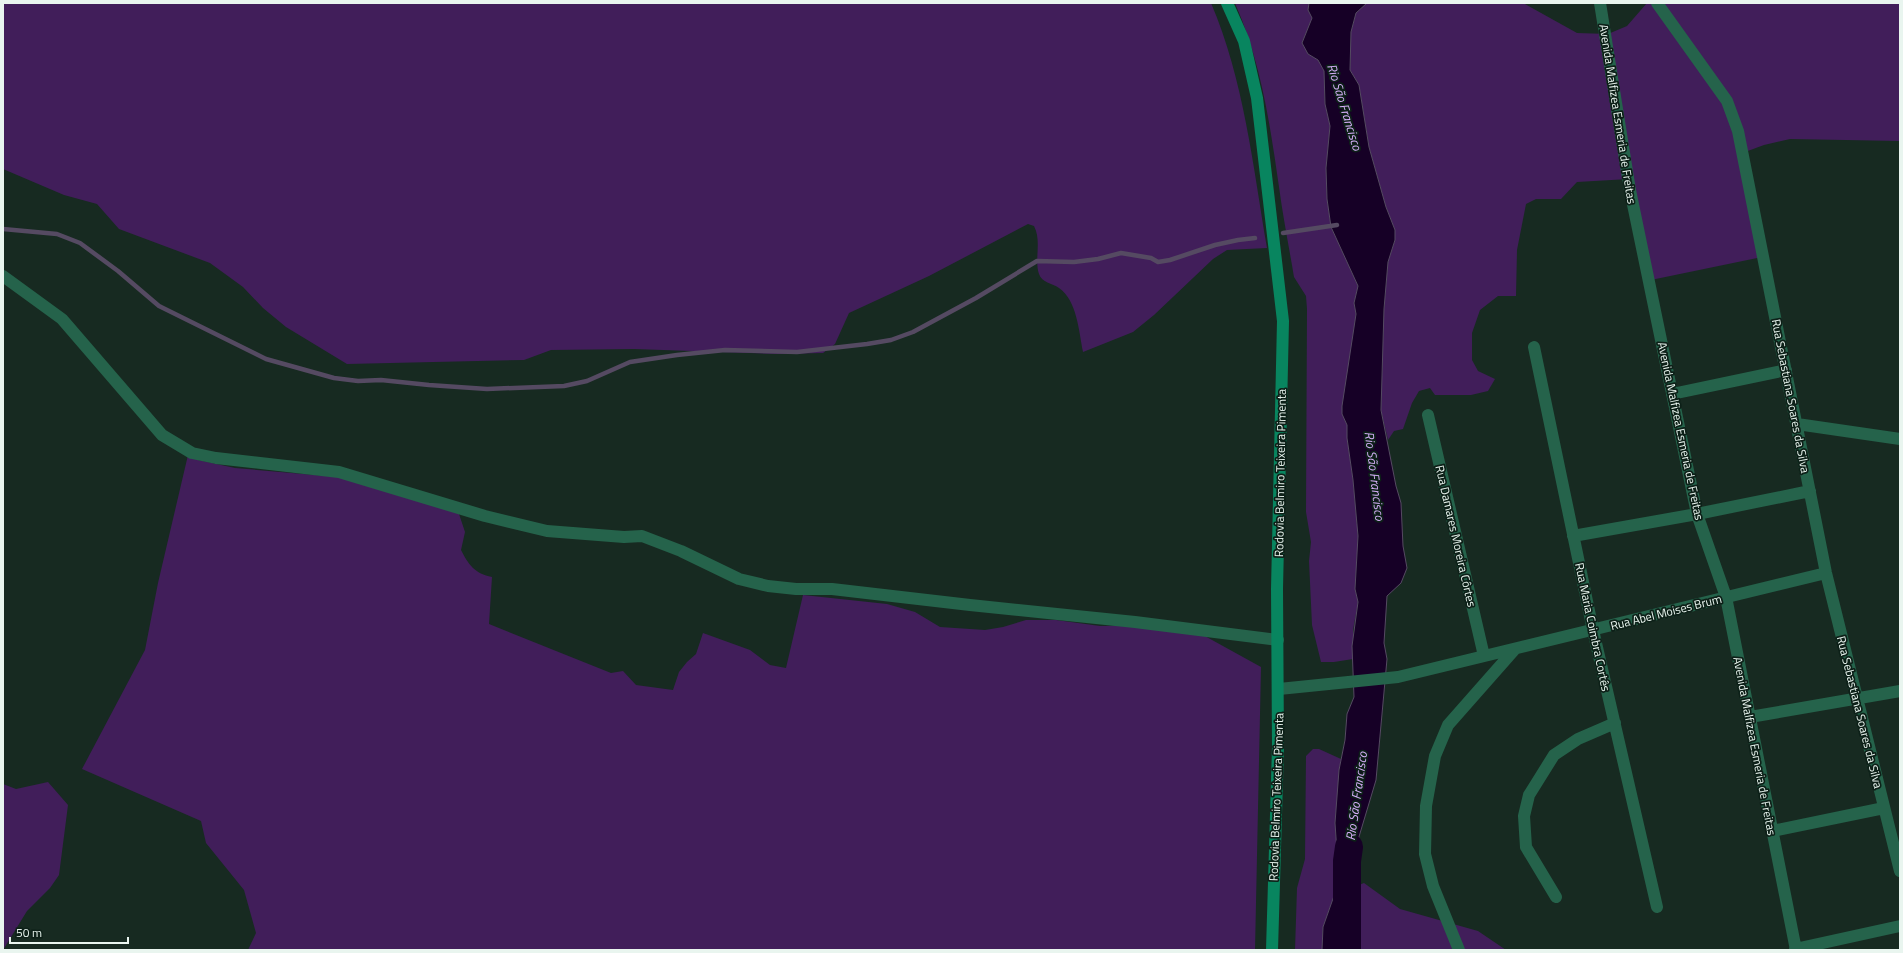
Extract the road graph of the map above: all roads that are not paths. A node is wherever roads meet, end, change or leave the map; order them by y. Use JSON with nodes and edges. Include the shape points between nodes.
{"nodes":[{"id":1,"x":1227,"y":3,"type":"edge"},
{"id":2,"x":1600,"y":3,"type":"edge"},
{"id":3,"x":1657,"y":3,"type":"edge"},
{"id":4,"x":3,"y":276,"type":"edge"},
{"id":5,"x":1534,"y":347,"type":"dead end"},
{"id":6,"x":1786,"y":370,"type":"junction"},
{"id":7,"x":1672,"y":394,"type":"junction"},
{"id":8,"x":1428,"y":415,"type":"dead end"},
{"id":9,"x":1796,"y":424,"type":"junction"},
{"id":10,"x":1900,"y":439,"type":"edge"},
{"id":11,"x":1810,"y":491,"type":"junction"},
{"id":12,"x":1697,"y":514,"type":"junction"},
{"id":13,"x":1573,"y":536,"type":"junction"},
{"id":14,"x":1826,"y":573,"type":"junction"},
{"id":15,"x":1726,"y":597,"type":"junction"},
{"id":16,"x":1593,"y":630,"type":"junction"},
{"id":17,"x":1278,"y":640,"type":"junction"},
{"id":18,"x":1515,"y":649,"type":"junction"},
{"id":19,"x":1484,"y":656,"type":"junction"},
{"id":20,"x":1279,"y":689,"type":"junction"},
{"id":21,"x":1900,"y":691,"type":"edge"},
{"id":22,"x":1857,"y":698,"type":"junction"},
{"id":23,"x":1750,"y":717,"type":"junction"},
{"id":24,"x":1615,"y":723,"type":"junction"},
{"id":25,"x":1884,"y":808,"type":"junction"},
{"id":26,"x":1772,"y":831,"type":"junction"},
{"id":27,"x":1900,"y":871,"type":"edge"},
{"id":28,"x":1556,"y":897,"type":"dead end"},
{"id":29,"x":1657,"y":906,"type":"dead end"},
{"id":30,"x":1900,"y":926,"type":"edge"},
{"id":31,"x":1795,"y":949,"type":"edge"},
{"id":32,"x":1272,"y":950,"type":"edge"},
{"id":33,"x":1459,"y":950,"type":"edge"}],
"edges":[{"from":1,"to":17,"type":"main road","name":"Rodovia Belmiro Teixeira Pimenta","via":[[1244,41],[1257,98],[1283,321]]},
{"from":2,"to":7,"type":"street","name":"Avenida Malfizea Esmeria de Freitas","via":[[1630,190]]},
{"from":3,"to":6,"type":"street","name":"Rua Sebastiana Soares da Silva","via":[[1727,101],[1738,131]]},
{"from":4,"to":17,"type":"street","via":[[62,320],[162,435],[192,453],[340,472],[485,516],[547,531],[642,536],[681,551],[739,579],[768,586],[832,589]]},
{"from":5,"to":13,"type":"street","name":"Rua Maria Coimbra Cortês"},
{"from":6,"to":7,"type":"street"},
{"from":6,"to":9,"type":"street","name":"Rua Sebastiana Soares da Silva"},
{"from":7,"to":12,"type":"street","name":"Avenida Malfizea Esmeria de Freitas"},
{"from":8,"to":19,"type":"street","name":"Rua Damares Moreira Côrtes"},
{"from":9,"to":10,"type":"street"},
{"from":9,"to":11,"type":"street","name":"Rua Sebastiana Soares da Silva"},
{"from":11,"to":12,"type":"street"},
{"from":11,"to":14,"type":"street","name":"Rua Sebastiana Soares da Silva"},
{"from":12,"to":13,"type":"street"},
{"from":12,"to":15,"type":"street","name":"Avenida Malfizea Esmeria de Freitas"},
{"from":13,"to":16,"type":"street","name":"Rua Maria Coimbra Cortês"},
{"from":14,"to":15,"type":"street","name":"Rua Abel Moises Brum"},
{"from":14,"to":22,"type":"street","name":"Rua Sebastiana Soares da Silva"},
{"from":15,"to":16,"type":"street","name":"Rua Abel Moises Brum"},
{"from":15,"to":23,"type":"street","name":"Avenida Malfizea Esmeria de Freitas"},
{"from":16,"to":18,"type":"street","name":"Rua Abel Moises Brum"},
{"from":16,"to":24,"type":"street","name":"Rua Maria Coimbra Cortês"},
{"from":17,"to":20,"type":"main road","name":"Rodovia Belmiro Teixeira Pimenta"},
{"from":18,"to":19,"type":"street","name":"Rua Abel Moises Brum"},
{"from":18,"to":33,"type":"street","via":[[1448,725],[1436,756],[1426,806],[1425,854],[1432,886]]},
{"from":19,"to":20,"type":"street","name":"Rua Abel Moises Brum","via":[[1398,677]]},
{"from":20,"to":32,"type":"main road","name":"Rodovia Belmiro Teixeira Pimenta"},
{"from":21,"to":22,"type":"street"},
{"from":22,"to":23,"type":"street"},
{"from":22,"to":25,"type":"street","name":"Rua Sebastiana Soares da Silva"},
{"from":23,"to":26,"type":"street","name":"Avenida Malfizea Esmeria de Freitas"},
{"from":24,"to":28,"type":"street","via":[[1578,739],[1554,755],[1529,795],[1524,816],[1526,847]]},
{"from":24,"to":29,"type":"street","name":"Rua Maria Coimbra Cortês"},
{"from":25,"to":26,"type":"street"},
{"from":25,"to":27,"type":"street","name":"Rua Sebastiana Soares da Silva"},
{"from":26,"to":31,"type":"street","name":"Avenida Malfizea Esmeria de Freitas"},
{"from":30,"to":31,"type":"street"}]}
